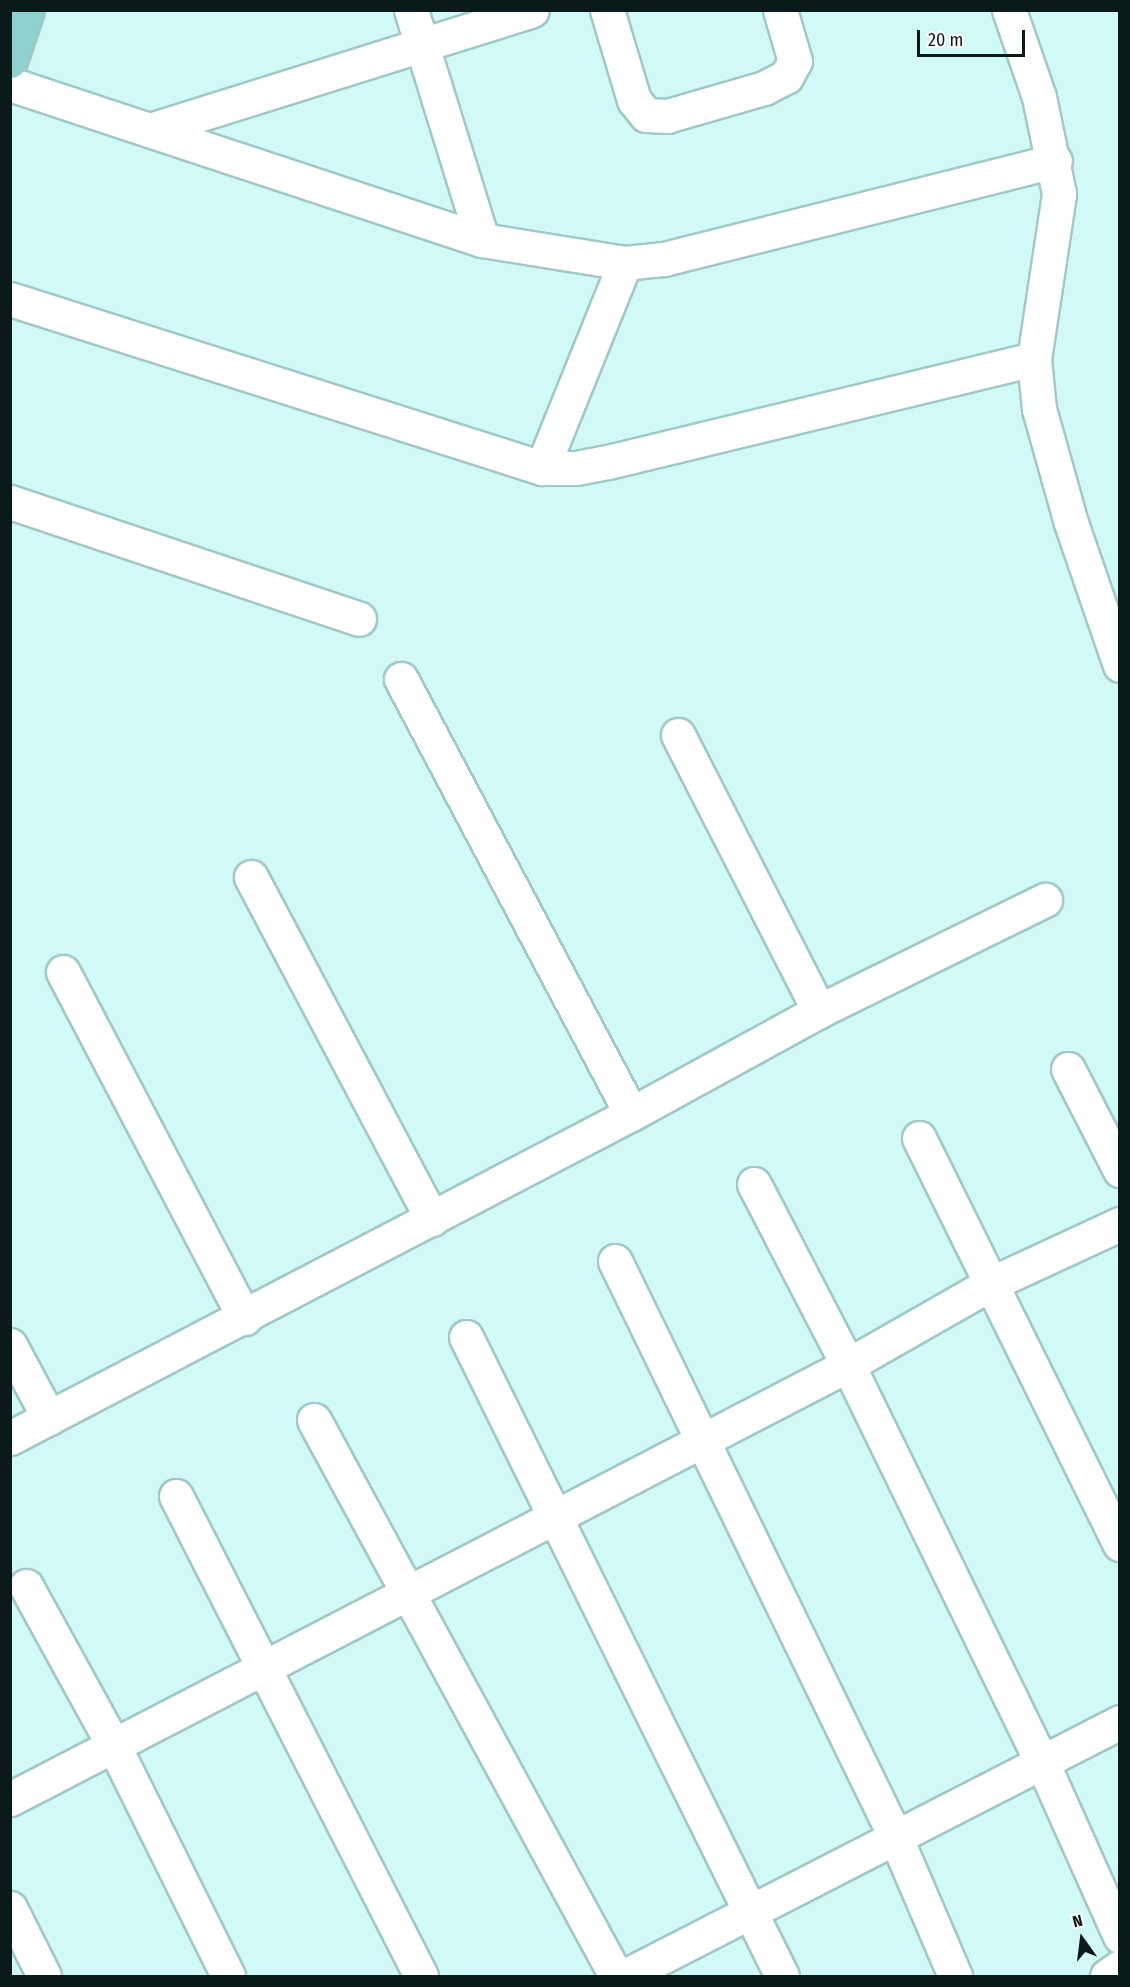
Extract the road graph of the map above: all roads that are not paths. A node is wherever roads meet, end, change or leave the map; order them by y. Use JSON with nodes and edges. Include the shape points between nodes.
{"nodes":[{"id":1,"x":27,"y":10,"type":"edge"},
{"id":2,"x":411,"y":10,"type":"edge"},
{"id":3,"x":532,"y":10,"type":"edge"},
{"id":4,"x":607,"y":10,"type":"edge"},
{"id":5,"x":780,"y":10,"type":"edge"},
{"id":6,"x":1009,"y":10,"type":"edge"},
{"id":7,"x":422,"y":43,"type":"junction"},
{"id":8,"x":10,"y":61,"type":"edge"},
{"id":9,"x":10,"y":84,"type":"edge"},
{"id":10,"x":150,"y":130,"type":"junction"},
{"id":11,"x":1054,"y":161,"type":"junction"},
{"id":12,"x":482,"y":240,"type":"junction"},
{"id":13,"x":625,"y":263,"type":"junction"},
{"id":14,"x":10,"y":299,"type":"edge"},
{"id":15,"x":1034,"y":359,"type":"junction"},
{"id":16,"x":542,"y":468,"type":"junction"},
{"id":17,"x":10,"y":502,"type":"edge"},
{"id":18,"x":359,"y":619,"type":"dead end"},
{"id":19,"x":1119,"y":665,"type":"edge"},
{"id":20,"x":401,"y":679,"type":"dead end"},
{"id":21,"x":678,"y":735,"type":"dead end"},
{"id":22,"x":251,"y":877,"type":"dead end"},
{"id":23,"x":1045,"y":900,"type":"dead end"},
{"id":24,"x":63,"y":972,"type":"dead end"},
{"id":25,"x":819,"y":1011,"type":"junction"},
{"id":26,"x":1068,"y":1069,"type":"dead end"},
{"id":27,"x":631,"y":1114,"type":"junction"},
{"id":28,"x":920,"y":1138,"type":"dead end"},
{"id":29,"x":1119,"y":1170,"type":"edge"},
{"id":30,"x":754,"y":1184,"type":"dead end"},
{"id":31,"x":432,"y":1219,"type":"junction"},
{"id":32,"x":1119,"y":1224,"type":"edge"},
{"id":33,"x":615,"y":1260,"type":"dead end"},
{"id":34,"x":990,"y":1284,"type":"junction"},
{"id":35,"x":245,"y":1318,"type":"junction"},
{"id":36,"x":466,"y":1337,"type":"dead end"},
{"id":37,"x":10,"y":1345,"type":"edge"},
{"id":38,"x":848,"y":1365,"type":"junction"},
{"id":39,"x":49,"y":1418,"type":"junction"},
{"id":40,"x":314,"y":1420,"type":"dead end"},
{"id":41,"x":10,"y":1438,"type":"edge"},
{"id":42,"x":701,"y":1442,"type":"junction"},
{"id":43,"x":177,"y":1496,"type":"dead end"},
{"id":44,"x":554,"y":1515,"type":"junction"},
{"id":45,"x":1119,"y":1544,"type":"edge"},
{"id":46,"x":26,"y":1586,"type":"dead end"},
{"id":47,"x":405,"y":1594,"type":"junction"},
{"id":48,"x":261,"y":1666,"type":"junction"},
{"id":49,"x":1119,"y":1722,"type":"edge"},
{"id":50,"x":112,"y":1744,"type":"junction"},
{"id":51,"x":1042,"y":1762,"type":"junction"},
{"id":52,"x":10,"y":1799,"type":"edge"},
{"id":53,"x":895,"y":1836,"type":"junction"},
{"id":54,"x":10,"y":1908,"type":"edge"},
{"id":55,"x":750,"y":1911,"type":"junction"},
{"id":56,"x":1119,"y":1936,"type":"edge"},
{"id":57,"x":1119,"y":1967,"type":"edge"},
{"id":58,"x":44,"y":1977,"type":"edge"},
{"id":59,"x":228,"y":1977,"type":"edge"},
{"id":60,"x":421,"y":1977,"type":"edge"},
{"id":61,"x":616,"y":1977,"type":"edge"},
{"id":62,"x":625,"y":1977,"type":"edge"},
{"id":63,"x":782,"y":1977,"type":"edge"},
{"id":64,"x":955,"y":1977,"type":"edge"},
{"id":65,"x":1107,"y":1977,"type":"edge"}],
"edges":[{"from":1,"to":8,"type":"main road"},
{"from":2,"to":7,"type":"street"},
{"from":3,"to":7,"type":"street"},
{"from":4,"to":5,"type":"street","via":[[633,100],[646,115],[667,116],[764,88],[786,77],[795,61]]},
{"from":6,"to":11,"type":"street","via":[[1039,96]]},
{"from":7,"to":10,"type":"street"},
{"from":7,"to":12,"type":"street"},
{"from":9,"to":10,"type":"street"},
{"from":10,"to":12,"type":"street"},
{"from":11,"to":13,"type":"street","via":[[664,258]]},
{"from":11,"to":15,"type":"street","via":[[1058,220]]},
{"from":12,"to":13,"type":"street"},
{"from":13,"to":16,"type":"street"},
{"from":14,"to":16,"type":"street"},
{"from":15,"to":16,"type":"street","via":[[608,462],[576,468]]},
{"from":15,"to":19,"type":"street","via":[[1039,409],[1058,478]]},
{"from":17,"to":18,"type":"street"},
{"from":20,"to":27,"type":"street"},
{"from":21,"to":25,"type":"street"},
{"from":22,"to":31,"type":"street"},
{"from":23,"to":25,"type":"street"},
{"from":24,"to":35,"type":"street"},
{"from":25,"to":27,"type":"street"},
{"from":26,"to":29,"type":"street"},
{"from":27,"to":31,"type":"street"},
{"from":28,"to":34,"type":"street"},
{"from":30,"to":38,"type":"street"},
{"from":31,"to":35,"type":"street"},
{"from":32,"to":34,"type":"street"},
{"from":33,"to":42,"type":"street"},
{"from":34,"to":38,"type":"street"},
{"from":34,"to":45,"type":"street"},
{"from":35,"to":39,"type":"street"},
{"from":36,"to":44,"type":"street"},
{"from":37,"to":39,"type":"street"},
{"from":38,"to":42,"type":"street"},
{"from":38,"to":51,"type":"street"},
{"from":39,"to":41,"type":"street"},
{"from":40,"to":47,"type":"street"},
{"from":42,"to":44,"type":"street"},
{"from":42,"to":53,"type":"street"},
{"from":43,"to":48,"type":"street"},
{"from":44,"to":47,"type":"street"},
{"from":44,"to":55,"type":"street"},
{"from":46,"to":50,"type":"street"},
{"from":47,"to":48,"type":"street"},
{"from":47,"to":61,"type":"street"},
{"from":48,"to":50,"type":"street"},
{"from":48,"to":60,"type":"street"},
{"from":49,"to":51,"type":"street"},
{"from":50,"to":52,"type":"street"},
{"from":50,"to":59,"type":"street"},
{"from":51,"to":53,"type":"street"},
{"from":51,"to":56,"type":"street"},
{"from":53,"to":55,"type":"street"},
{"from":53,"to":64,"type":"street"},
{"from":54,"to":58,"type":"street"},
{"from":55,"to":62,"type":"street"},
{"from":55,"to":63,"type":"street"},
{"from":57,"to":65,"type":"street"}]}
